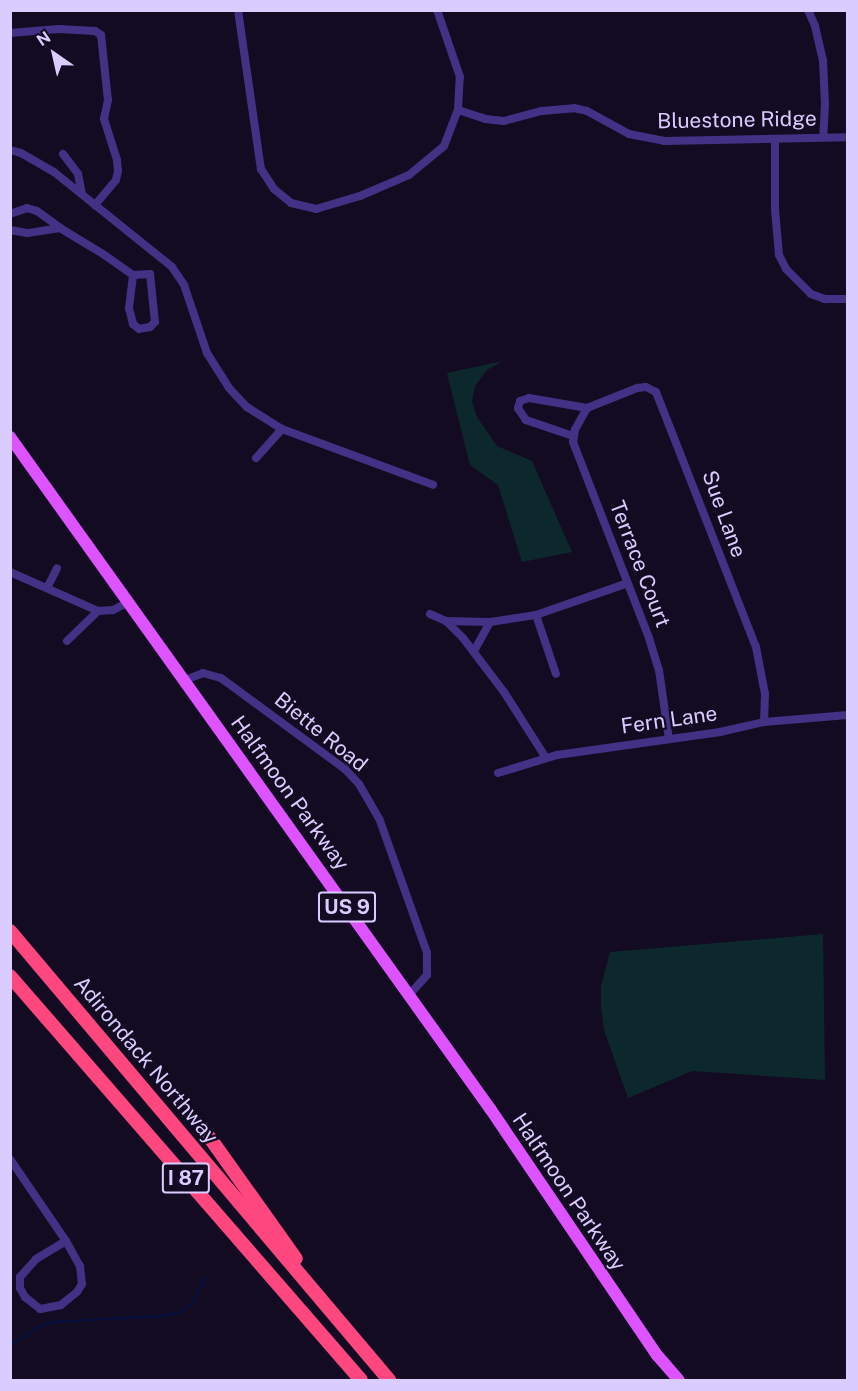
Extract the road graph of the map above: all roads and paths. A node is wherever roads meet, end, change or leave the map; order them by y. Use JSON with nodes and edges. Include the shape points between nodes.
{"nodes":[{"id":1,"x":238,"y":10,"type":"edge"},
{"id":2,"x":437,"y":10,"type":"edge"},
{"id":3,"x":808,"y":10,"type":"edge"},
{"id":4,"x":10,"y":33,"type":"edge"},
{"id":5,"x":458,"y":110,"type":"junction"},
{"id":6,"x":822,"y":137,"type":"junction"},
{"id":7,"x":848,"y":137,"type":"edge"},
{"id":8,"x":774,"y":140,"type":"junction"},
{"id":9,"x":10,"y":150,"type":"edge"},
{"id":10,"x":63,"y":154,"type":"dead end"},
{"id":11,"x":82,"y":194,"type":"junction"},
{"id":12,"x":95,"y":205,"type":"junction"},
{"id":13,"x":10,"y":214,"type":"edge"},
{"id":14,"x":60,"y":228,"type":"junction"},
{"id":15,"x":10,"y":230,"type":"edge"},
{"id":16,"x":133,"y":275,"type":"junction"},
{"id":17,"x":848,"y":299,"type":"edge"},
{"id":18,"x":587,"y":408,"type":"junction"},
{"id":19,"x":282,"y":429,"type":"junction"},
{"id":20,"x":573,"y":436,"type":"junction"},
{"id":21,"x":10,"y":437,"type":"edge"},
{"id":22,"x":256,"y":458,"type":"dead end"},
{"id":23,"x":433,"y":485,"type":"dead end"},
{"id":24,"x":57,"y":568,"type":"dead end"},
{"id":25,"x":10,"y":572,"type":"edge"},
{"id":26,"x":628,"y":583,"type":"junction"},
{"id":27,"x":47,"y":588,"type":"junction"},
{"id":28,"x":129,"y":602,"type":"junction"},
{"id":29,"x":98,"y":611,"type":"junction"},
{"id":30,"x":430,"y":614,"type":"dead end"},
{"id":31,"x":536,"y":615,"type":"junction"},
{"id":32,"x":446,"y":621,"type":"junction"},
{"id":33,"x":490,"y":622,"type":"junction"},
{"id":34,"x":67,"y":641,"type":"dead end"},
{"id":35,"x":474,"y":651,"type":"junction"},
{"id":36,"x":556,"y":674,"type":"dead end"},
{"id":37,"x":185,"y":680,"type":"junction"},
{"id":38,"x":848,"y":715,"type":"edge"},
{"id":39,"x":764,"y":722,"type":"junction"},
{"id":40,"x":669,"y":739,"type":"junction"},
{"id":41,"x":546,"y":758,"type":"junction"},
{"id":42,"x":498,"y":773,"type":"dead end"},
{"id":43,"x":10,"y":931,"type":"edge"},
{"id":44,"x":10,"y":976,"type":"edge"},
{"id":45,"x":409,"y":995,"type":"junction"},
{"id":46,"x":210,"y":1138,"type":"dead end"},
{"id":47,"x":11,"y":1162,"type":"edge"},
{"id":48,"x":66,"y":1241,"type":"junction"},
{"id":49,"x":345,"y":1330,"type":"junction"},
{"id":50,"x":361,"y":1380,"type":"edge"},
{"id":51,"x":389,"y":1380,"type":"edge"},
{"id":52,"x":679,"y":1380,"type":"edge"}],
"edges":[{"from":1,"to":5,"type":"street","via":[[261,169],[274,189],[291,203],[305,208],[330,206],[409,175],[444,146]]},
{"from":2,"to":5,"type":"street","via":[[460,77]]},
{"from":3,"to":6,"type":"street","via":[[823,60]]},
{"from":4,"to":12,"type":"street","via":[[59,29],[95,31],[100,35],[108,100],[104,119],[118,171],[116,180]]},
{"from":5,"to":8,"type":"street","name":"Bluestone Ridge","via":[[504,121],[574,108],[645,140]]},
{"from":6,"to":7,"type":"street","name":"Bluestone Ridge"},
{"from":6,"to":8,"type":"street","name":"Bluestone Ridge"},
{"from":8,"to":17,"type":"street","via":[[779,255],[786,269],[811,294]]},
{"from":9,"to":11,"type":"street","via":[[43,165]]},
{"from":10,"to":11,"type":"street","via":[[78,174]]},
{"from":11,"to":12,"type":"street"},
{"from":12,"to":19,"type":"street","via":[[172,267],[184,285],[207,353],[218,371],[247,407]]},
{"from":13,"to":14,"type":"street","via":[[27,208],[48,217]]},
{"from":14,"to":15,"type":"street","via":[[27,233]]},
{"from":14,"to":16,"type":"street"},
{"from":16,"to":16,"type":"street","via":[[130,316],[133,324],[144,329],[155,322],[150,274]]},
{"from":18,"to":20,"type":"street"},
{"from":18,"to":20,"type":"street","via":[[529,398],[520,401],[518,408],[526,420]]},
{"from":18,"to":39,"type":"street","name":"Sue Lane","via":[[637,388],[652,389],[659,397],[756,647],[765,694]]},
{"from":19,"to":22,"type":"street"},
{"from":19,"to":23,"type":"street"},
{"from":20,"to":26,"type":"street","name":"Terrace Court"},
{"from":21,"to":28,"type":"main road","name":"Halfmoon Parkway","number":"US 9"},
{"from":24,"to":27,"type":"street"},
{"from":25,"to":27,"type":"street"},
{"from":26,"to":31,"type":"street"},
{"from":26,"to":40,"type":"street","name":"Terrace Court","via":[[659,670]]},
{"from":27,"to":29,"type":"street"},
{"from":28,"to":29,"type":"street","via":[[113,610]]},
{"from":28,"to":37,"type":"main road","name":"Halfmoon Parkway","number":"US 9"},
{"from":29,"to":34,"type":"street"},
{"from":30,"to":32,"type":"street"},
{"from":31,"to":33,"type":"street"},
{"from":31,"to":36,"type":"street"},
{"from":32,"to":33,"type":"street"},
{"from":32,"to":35,"type":"street"},
{"from":33,"to":35,"type":"street"},
{"from":35,"to":41,"type":"street"},
{"from":37,"to":45,"type":"main road","name":"Halfmoon Parkway","number":"US 9"},
{"from":37,"to":45,"type":"street","name":"Biette Road","via":[[204,673],[221,678],[345,769],[358,784],[379,818],[427,953],[427,975]]},
{"from":38,"to":39,"type":"street","name":"Fern Lane"},
{"from":39,"to":40,"type":"street","name":"Fern Lane"},
{"from":40,"to":41,"type":"street","name":"Fern Lane"},
{"from":41,"to":42,"type":"street","name":"Fern Lane"},
{"from":43,"to":49,"type":"highway","name":"Adirondack Northway","number":"I 87"},
{"from":44,"to":50,"type":"highway","number":"I 87"},
{"from":45,"to":52,"type":"main road","name":"Halfmoon Parkway","number":"US 9","via":[[657,1355]]},
{"from":46,"to":49,"type":"highway"},
{"from":47,"to":48,"type":"street"},
{"from":48,"to":48,"type":"street","via":[[36,1259],[20,1277],[25,1297],[40,1309],[62,1305],[82,1284],[80,1266]]},
{"from":49,"to":51,"type":"highway","name":"Adirondack Northway","number":"I 87"}]}
